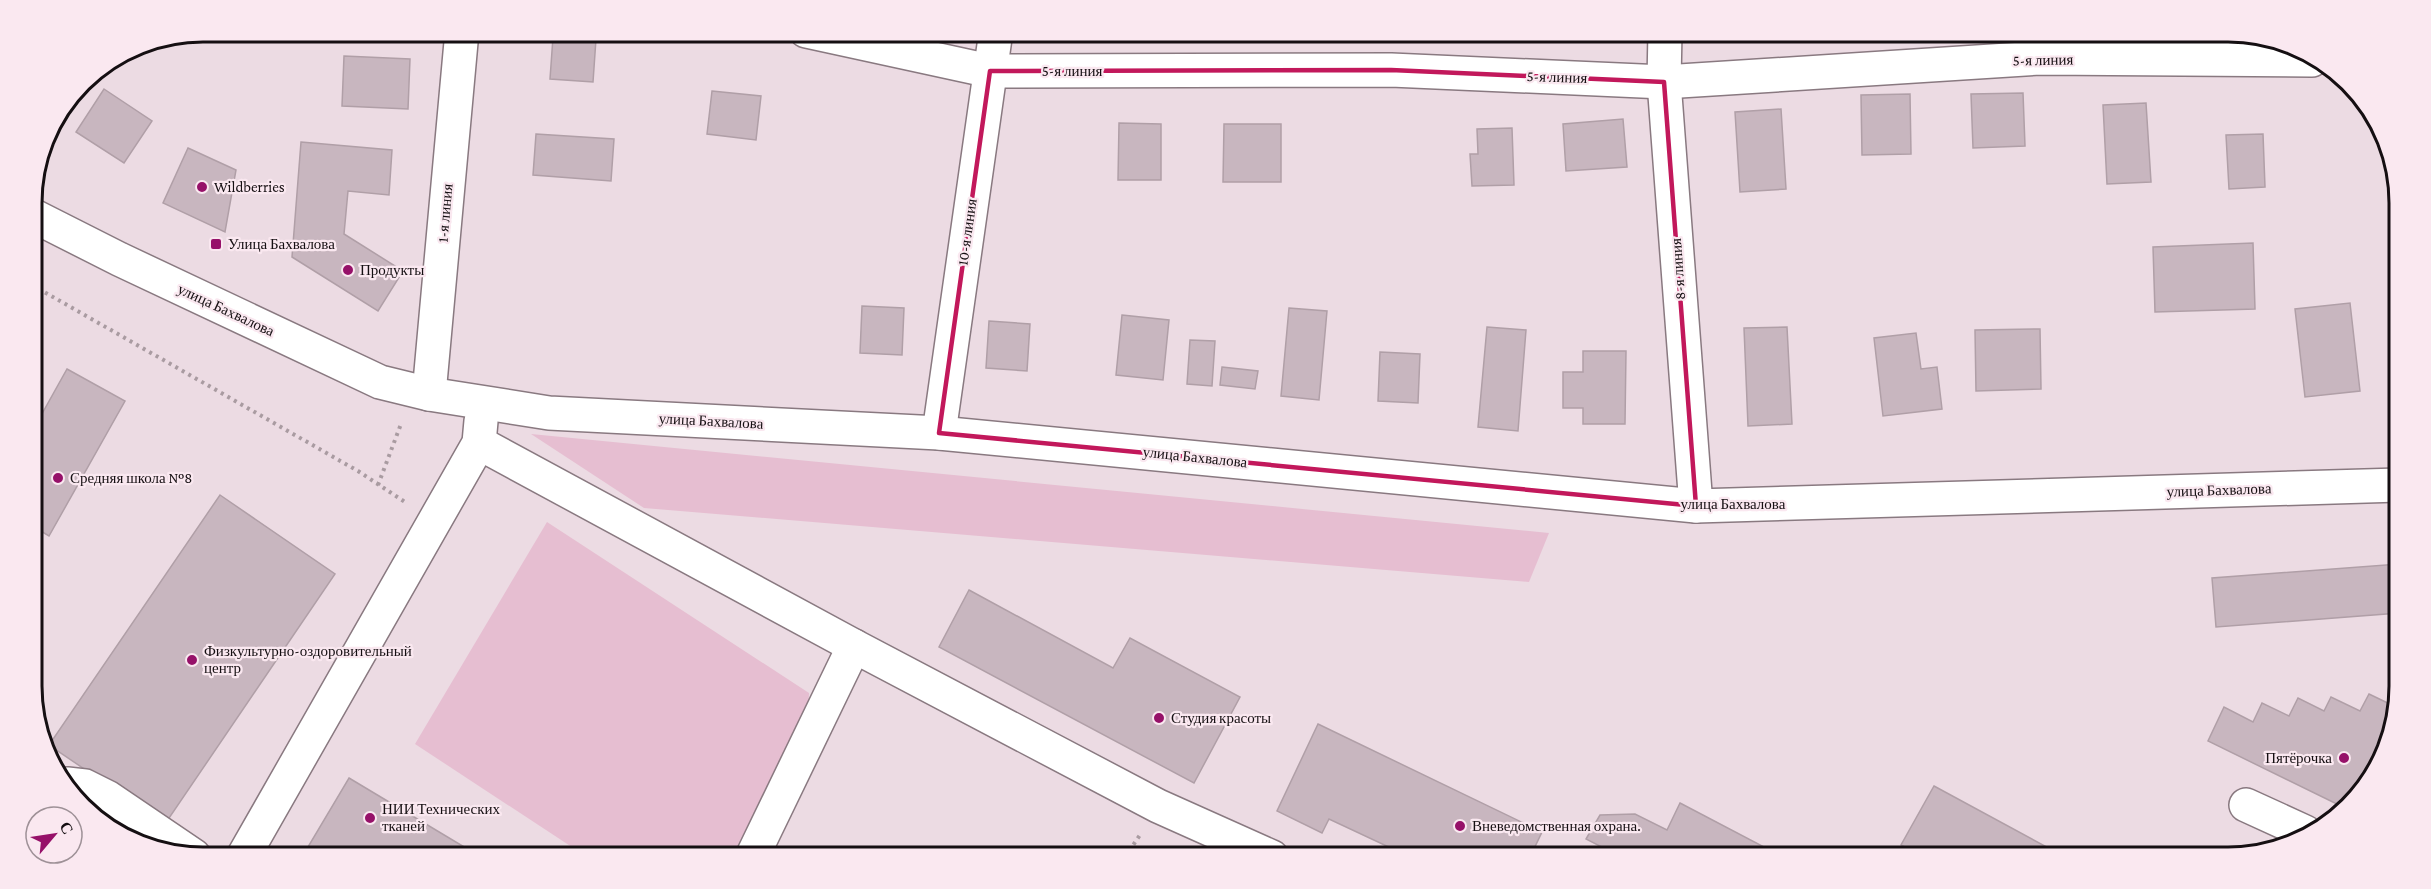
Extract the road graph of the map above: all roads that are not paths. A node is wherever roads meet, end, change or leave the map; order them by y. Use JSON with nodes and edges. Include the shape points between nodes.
{"nodes":[{"id":1,"x":461,"y":42,"type":"edge"},
{"id":2,"x":853,"y":42,"type":"edge"},
{"id":3,"x":994,"y":42,"type":"edge"},
{"id":4,"x":1665,"y":42,"type":"edge"},
{"id":5,"x":2301,"y":60,"type":"edge"},
{"id":6,"x":990,"y":71,"type":"junction"},
{"id":7,"x":1664,"y":82,"type":"junction"},
{"id":8,"x":42,"y":220,"type":"edge"},
{"id":9,"x":418,"y":392,"type":"junction"},
{"id":10,"x":482,"y":404,"type":"junction"},
{"id":11,"x":939,"y":433,"type":"junction"},
{"id":12,"x":478,"y":443,"type":"junction"},
{"id":13,"x":2389,"y":485,"type":"edge"},
{"id":14,"x":1696,"y":506,"type":"junction"},
{"id":15,"x":854,"y":646,"type":"junction"},
{"id":16,"x":77,"y":785,"type":"edge"},
{"id":17,"x":2246,"y":805,"type":"dead end"},
{"id":18,"x":2300,"y":830,"type":"edge"},
{"id":19,"x":178,"y":845,"type":"edge"},
{"id":20,"x":249,"y":847,"type":"edge"},
{"id":21,"x":757,"y":847,"type":"edge"},
{"id":22,"x":1250,"y":847,"type":"edge"}],
"edges":[{"from":1,"to":9,"type":"street","name":"1-я линия"},
{"from":2,"to":6,"type":"street","name":"5-я линия"},
{"from":3,"to":6,"type":"street","name":"10-я линия"},
{"from":4,"to":7,"type":"street","name":"8-я линия"},
{"from":5,"to":7,"type":"street","name":"5-я линия","via":[[2040,58]]},
{"from":6,"to":7,"type":"street","name":"5-я линия","via":[[1391,70]]},
{"from":6,"to":11,"type":"street","name":"10-я линия"},
{"from":7,"to":14,"type":"street","name":"8-я линия"},
{"from":8,"to":9,"type":"street","name":"улица Бахвалова","via":[[380,382]]},
{"from":9,"to":10,"type":"street","name":"улица Бахвалова"},
{"from":10,"to":11,"type":"street","name":"улица Бахвалова","via":[[549,413]]},
{"from":10,"to":12,"type":"street"},
{"from":11,"to":14,"type":"street","name":"улица Бахвалова"},
{"from":12,"to":15,"type":"street"},
{"from":12,"to":20,"type":"street"},
{"from":13,"to":14,"type":"street","name":"улица Бахвалова"},
{"from":15,"to":21,"type":"street"},
{"from":15,"to":22,"type":"street","via":[[1158,806]]},
{"from":16,"to":19,"type":"street","via":[[107,797]]},
{"from":17,"to":18,"type":"street"}]}
